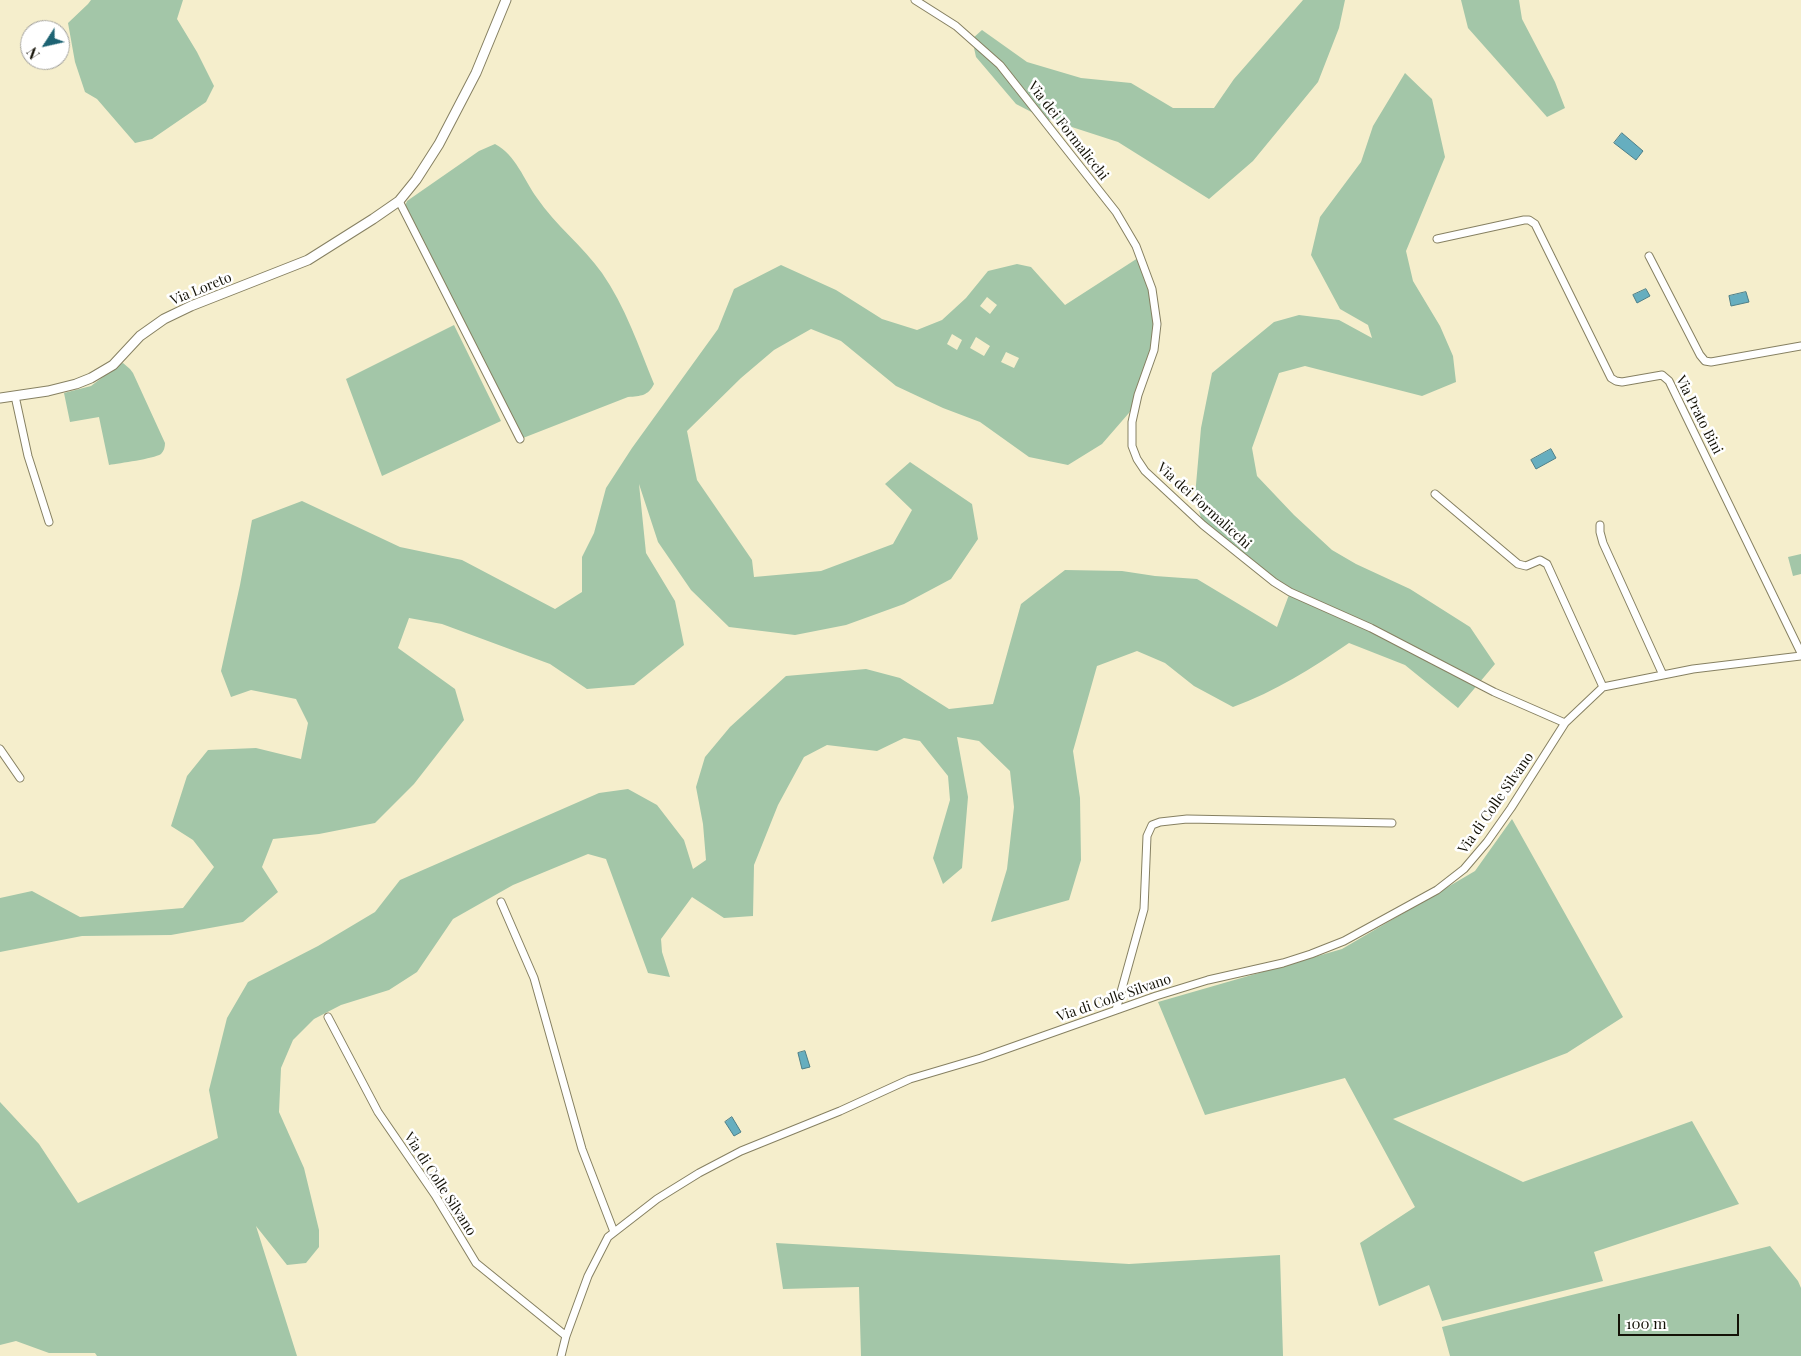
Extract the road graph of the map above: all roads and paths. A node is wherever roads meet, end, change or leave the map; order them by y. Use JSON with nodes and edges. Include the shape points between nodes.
{"nodes":[{"id":1,"x":506,"y":0,"type":"edge"},
{"id":2,"x":915,"y":0,"type":"edge"},
{"id":3,"x":399,"y":201,"type":"junction"},
{"id":4,"x":1438,"y":239,"type":"dead end"},
{"id":5,"x":1649,"y":256,"type":"dead end"},
{"id":6,"x":1801,"y":346,"type":"edge"},
{"id":7,"x":15,"y":396,"type":"junction"},
{"id":8,"x":0,"y":398,"type":"edge"},
{"id":9,"x":520,"y":439,"type":"dead end"},
{"id":10,"x":1435,"y":494,"type":"dead end"},
{"id":11,"x":49,"y":522,"type":"dead end"},
{"id":12,"x":1600,"y":524,"type":"dead end"},
{"id":13,"x":1801,"y":654,"type":"edge"},
{"id":14,"x":1663,"y":675,"type":"junction"},
{"id":15,"x":1603,"y":687,"type":"junction"},
{"id":16,"x":1565,"y":723,"type":"junction"},
{"id":17,"x":0,"y":749,"type":"edge"},
{"id":18,"x":20,"y":778,"type":"dead end"},
{"id":19,"x":1392,"y":823,"type":"dead end"},
{"id":20,"x":501,"y":902,"type":"dead end"},
{"id":21,"x":1116,"y":1010,"type":"junction"},
{"id":22,"x":328,"y":1018,"type":"dead end"},
{"id":23,"x":614,"y":1232,"type":"junction"},
{"id":24,"x":566,"y":1336,"type":"junction"},
{"id":25,"x":561,"y":1356,"type":"edge"}],
"edges":[{"from":1,"to":3,"type":"street","name":"Via Loreto","via":[[476,73],[439,144]]},
{"from":2,"to":16,"type":"street","name":"Via dei Formalicchi","via":[[956,26],[1000,65],[1116,212],[1132,237],[1148,277],[1156,312],[1154,350],[1132,422],[1132,446],[1145,471],[1203,525],[1290,592],[1362,624],[1494,692]]},
{"from":3,"to":7,"type":"street","name":"Via Loreto","via":[[308,260],[164,319],[140,336],[113,365],[92,378],[48,391]]},
{"from":3,"to":9,"type":"street"},
{"from":4,"to":13,"type":"street","name":"Via Prato Bini","via":[[1524,220],[1533,222],[1611,378],[1622,382],[1662,375],[1669,381]]},
{"from":5,"to":6,"type":"street","via":[[1703,359],[1712,362]]},
{"from":7,"to":8,"type":"street","name":"Via Loreto"},
{"from":7,"to":11,"type":"street","via":[[28,456]]},
{"from":10,"to":15,"type":"street","via":[[1518,564],[1526,566],[1538,560],[1547,564]]},
{"from":12,"to":14,"type":"street","via":[[1603,543]]},
{"from":13,"to":14,"type":"street","name":"Via Prato Bini"},
{"from":14,"to":15,"type":"street","name":"Via Prato Bini"},
{"from":15,"to":16,"type":"street"},
{"from":16,"to":21,"type":"street","name":"Via di Colle Silvano","via":[[1487,842],[1464,869],[1437,890],[1361,932],[1311,954],[1208,980]]},
{"from":17,"to":18,"type":"street"},
{"from":19,"to":21,"type":"street","via":[[1187,819],[1152,825],[1147,836],[1144,909]]},
{"from":20,"to":23,"type":"street","via":[[534,978],[582,1150]]},
{"from":21,"to":23,"type":"street","name":"Via di Colle Silvano","via":[[982,1058],[910,1079],[741,1151],[676,1186]]},
{"from":22,"to":24,"type":"street","name":"Via di Colle Silvano","via":[[378,1112],[476,1263]]},
{"from":23,"to":24,"type":"street","name":"Via di Colle Silvano","via":[[593,1264]]},
{"from":24,"to":25,"type":"street","name":"Via di Colle Silvano"}]}
